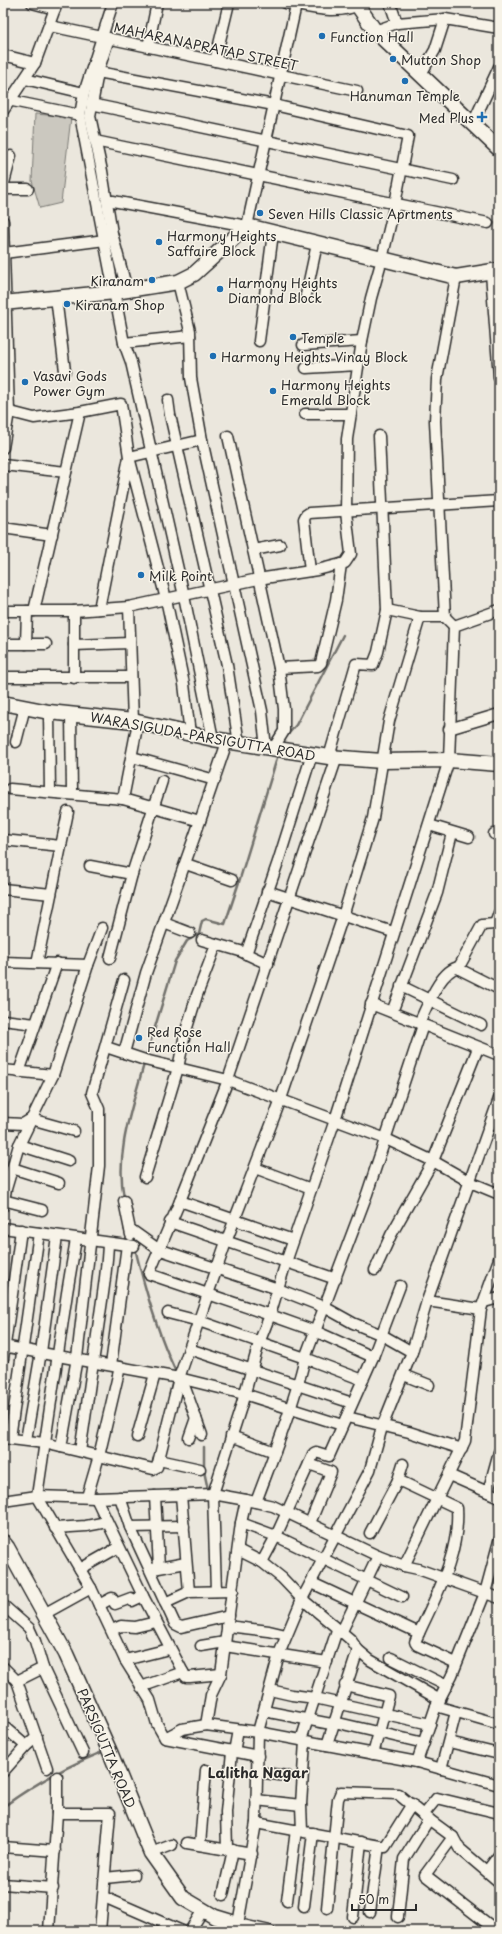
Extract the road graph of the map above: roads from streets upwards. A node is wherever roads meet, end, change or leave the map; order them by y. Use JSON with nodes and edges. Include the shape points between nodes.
{"nodes":[{"id":1,"x":32,"y":3,"type":"edge"},
{"id":2,"x":113,"y":3,"type":"edge"},
{"id":3,"x":157,"y":3,"type":"edge"},
{"id":4,"x":229,"y":3,"type":"edge"},
{"id":5,"x":390,"y":3,"type":"edge"},
{"id":6,"x":291,"y":4,"type":"edge"},
{"id":7,"x":359,"y":4,"type":"edge"},
{"id":8,"x":56,"y":6,"type":"edge"},
{"id":9,"x":445,"y":19,"type":"junction"},
{"id":10,"x":397,"y":23,"type":"junction"},
{"id":11,"x":50,"y":26,"type":"junction"},
{"id":12,"x":499,"y":28,"type":"edge"},
{"id":13,"x":375,"y":31,"type":"junction"},
{"id":14,"x":106,"y":37,"type":"junction"},
{"id":15,"x":148,"y":47,"type":"junction"},
{"id":16,"x":3,"y":55,"type":"edge"},
{"id":17,"x":215,"y":61,"type":"junction"},
{"id":18,"x":35,"y":63,"type":"junction"},
{"id":19,"x":499,"y":69,"type":"edge"},
{"id":20,"x":98,"y":72,"type":"junction"},
{"id":21,"x":421,"y":74,"type":"junction"},
{"id":22,"x":280,"y":75,"type":"junction"},
{"id":23,"x":25,"y":79,"type":"junction"},
{"id":24,"x":357,"y":92,"type":"dead end"},
{"id":25,"x":84,"y":93,"type":"junction"},
{"id":26,"x":7,"y":99,"type":"edge"},
{"id":27,"x":91,"y":104,"type":"junction"},
{"id":28,"x":274,"y":105,"type":"junction"},
{"id":29,"x":3,"y":111,"type":"edge"},
{"id":30,"x":80,"y":115,"type":"junction"},
{"id":31,"x":473,"y":123,"type":"junction"},
{"id":32,"x":266,"y":140,"type":"junction"},
{"id":33,"x":95,"y":141,"type":"junction"},
{"id":34,"x":499,"y":148,"type":"edge"},
{"id":35,"x":11,"y":156,"type":"dead end"},
{"id":36,"x":401,"y":169,"type":"junction"},
{"id":37,"x":258,"y":176,"type":"junction"},
{"id":38,"x":453,"y":180,"type":"dead end"},
{"id":39,"x":3,"y":188,"type":"edge"},
{"id":40,"x":28,"y":189,"type":"dead end"},
{"id":41,"x":107,"y":201,"type":"junction"},
{"id":42,"x":395,"y":204,"type":"junction"},
{"id":43,"x":3,"y":221,"type":"edge"},
{"id":44,"x":488,"y":223,"type":"dead end"},
{"id":45,"x":247,"y":226,"type":"junction"},
{"id":46,"x":273,"y":233,"type":"junction"},
{"id":47,"x":105,"y":240,"type":"junction"},
{"id":48,"x":317,"y":244,"type":"junction"},
{"id":49,"x":4,"y":253,"type":"junction"},
{"id":50,"x":382,"y":259,"type":"junction"},
{"id":51,"x":495,"y":272,"type":"edge"},
{"id":52,"x":456,"y":277,"type":"junction"},
{"id":53,"x":178,"y":282,"type":"junction"},
{"id":54,"x":121,"y":291,"type":"junction"},
{"id":55,"x":306,"y":295,"type":"dead end"},
{"id":56,"x":56,"y":298,"type":"junction"},
{"id":57,"x":4,"y":303,"type":"edge"},
{"id":58,"x":190,"y":336,"type":"junction"},
{"id":59,"x":260,"y":341,"type":"dead end"},
{"id":60,"x":362,"y":341,"type":"junction"},
{"id":61,"x":124,"y":343,"type":"junction"},
{"id":62,"x":303,"y":345,"type":"dead end"},
{"id":63,"x":358,"y":365,"type":"junction"},
{"id":64,"x":306,"y":368,"type":"dead end"},
{"id":65,"x":64,"y":372,"type":"dead end"},
{"id":66,"x":499,"y":377,"type":"edge"},
{"id":67,"x":168,"y":400,"type":"dead end"},
{"id":68,"x":6,"y":411,"type":"edge"},
{"id":69,"x":80,"y":412,"type":"junction"},
{"id":70,"x":305,"y":414,"type":"dead end"},
{"id":71,"x":351,"y":414,"type":"junction"},
{"id":72,"x":228,"y":436,"type":"dead end"},
{"id":73,"x":379,"y":436,"type":"dead end"},
{"id":74,"x":202,"y":440,"type":"junction"},
{"id":75,"x":177,"y":446,"type":"junction"},
{"id":76,"x":3,"y":448,"type":"edge"},
{"id":77,"x":152,"y":452,"type":"junction"},
{"id":78,"x":129,"y":457,"type":"junction"},
{"id":79,"x":3,"y":465,"type":"edge"},
{"id":80,"x":66,"y":472,"type":"junction"},
{"id":81,"x":499,"y":501,"type":"edge"},
{"id":82,"x":440,"y":505,"type":"junction"},
{"id":83,"x":383,"y":510,"type":"junction"},
{"id":84,"x":346,"y":512,"type":"junction"},
{"id":85,"x":3,"y":528,"type":"edge"},
{"id":86,"x":52,"y":535,"type":"junction"},
{"id":87,"x":280,"y":545,"type":"dead end"},
{"id":88,"x":253,"y":550,"type":"junction"},
{"id":89,"x":341,"y":564,"type":"junction"},
{"id":90,"x":310,"y":571,"type":"junction"},
{"id":91,"x":258,"y":579,"type":"junction"},
{"id":92,"x":234,"y":585,"type":"junction"},
{"id":93,"x":209,"y":590,"type":"junction"},
{"id":94,"x":184,"y":596,"type":"junction"},
{"id":95,"x":166,"y":599,"type":"junction"},
{"id":96,"x":129,"y":607,"type":"junction"},
{"id":97,"x":98,"y":609,"type":"junction"},
{"id":98,"x":387,"y":610,"type":"junction"},
{"id":99,"x":499,"y":610,"type":"edge"},
{"id":100,"x":3,"y":611,"type":"edge"},
{"id":101,"x":30,"y":611,"type":"junction"},
{"id":102,"x":74,"y":611,"type":"junction"},
{"id":103,"x":445,"y":616,"type":"junction"},
{"id":104,"x":420,"y":617,"type":"junction"},
{"id":105,"x":454,"y":626,"type":"junction"},
{"id":106,"x":3,"y":644,"type":"edge"},
{"id":107,"x":26,"y":644,"type":"junction"},
{"id":108,"x":46,"y":644,"type":"dead end"},
{"id":109,"x":130,"y":644,"type":"junction"},
{"id":110,"x":74,"y":645,"type":"junction"},
{"id":111,"x":279,"y":668,"type":"junction"},
{"id":112,"x":3,"y":677,"type":"edge"},
{"id":113,"x":74,"y":678,"type":"junction"},
{"id":114,"x":131,"y":678,"type":"junction"},
{"id":115,"x":3,"y":703,"type":"edge"},
{"id":116,"x":25,"y":708,"type":"junction"},
{"id":117,"x":49,"y":712,"type":"junction"},
{"id":118,"x":71,"y":714,"type":"junction"},
{"id":119,"x":499,"y":714,"type":"edge"},
{"id":120,"x":135,"y":722,"type":"junction"},
{"id":121,"x":449,"y":729,"type":"junction"},
{"id":122,"x":190,"y":734,"type":"junction"},
{"id":123,"x":213,"y":740,"type":"junction"},
{"id":124,"x":16,"y":742,"type":"dead end"},
{"id":125,"x":233,"y":743,"type":"junction"},
{"id":126,"x":270,"y":749,"type":"junction"},
{"id":127,"x":312,"y":754,"type":"junction"},
{"id":128,"x":132,"y":757,"type":"junction"},
{"id":129,"x":333,"y":757,"type":"junction"},
{"id":130,"x":449,"y":760,"type":"junction"},
{"id":131,"x":382,"y":761,"type":"junction"},
{"id":132,"x":499,"y":764,"type":"edge"},
{"id":133,"x":215,"y":780,"type":"junction"},
{"id":134,"x":162,"y":781,"type":"dead end"},
{"id":135,"x":10,"y":789,"type":"dead end"},
{"id":136,"x":50,"y":792,"type":"junction"},
{"id":137,"x":72,"y":793,"type":"junction"},
{"id":138,"x":123,"y":799,"type":"junction"},
{"id":139,"x":153,"y":808,"type":"junction"},
{"id":140,"x":68,"y":812,"type":"dead end"},
{"id":141,"x":200,"y":821,"type":"junction"},
{"id":142,"x":428,"y":825,"type":"junction"},
{"id":143,"x":452,"y":833,"type":"junction"},
{"id":144,"x":469,"y":838,"type":"dead end"},
{"id":145,"x":3,"y":840,"type":"edge"},
{"id":146,"x":61,"y":846,"type":"junction"},
{"id":147,"x":186,"y":864,"type":"junction"},
{"id":148,"x":90,"y":866,"type":"dead end"},
{"id":149,"x":132,"y":874,"type":"junction"},
{"id":150,"x":232,"y":880,"type":"dead end"},
{"id":151,"x":3,"y":889,"type":"edge"},
{"id":152,"x":267,"y":891,"type":"junction"},
{"id":153,"x":51,"y":894,"type":"junction"},
{"id":154,"x":290,"y":899,"type":"junction"},
{"id":155,"x":499,"y":913,"type":"edge"},
{"id":156,"x":343,"y":916,"type":"junction"},
{"id":157,"x":164,"y":923,"type":"junction"},
{"id":158,"x":497,"y":925,"type":"edge"},
{"id":159,"x":102,"y":928,"type":"dead end"},
{"id":160,"x":393,"y":932,"type":"junction"},
{"id":161,"x":190,"y":933,"type":"dead end"},
{"id":162,"x":202,"y":940,"type":"dead end"},
{"id":163,"x":216,"y":944,"type":"junction"},
{"id":164,"x":246,"y":954,"type":"junction"},
{"id":165,"x":110,"y":958,"type":"dead end"},
{"id":166,"x":3,"y":962,"type":"edge"},
{"id":167,"x":37,"y":963,"type":"junction"},
{"id":168,"x":57,"y":963,"type":"junction"},
{"id":169,"x":268,"y":964,"type":"junction"},
{"id":170,"x":88,"y":965,"type":"junction"},
{"id":171,"x":459,"y":967,"type":"junction"},
{"id":172,"x":124,"y":980,"type":"dead end"},
{"id":173,"x":401,"y":986,"type":"junction"},
{"id":174,"x":499,"y":989,"type":"edge"},
{"id":175,"x":430,"y":1000,"type":"junction"},
{"id":176,"x":371,"y":1004,"type":"junction"},
{"id":177,"x":392,"y":1012,"type":"junction"},
{"id":178,"x":3,"y":1020,"type":"edge"},
{"id":179,"x":35,"y":1024,"type":"junction"},
{"id":180,"x":421,"y":1024,"type":"junction"},
{"id":181,"x":481,"y":1025,"type":"dead end"},
{"id":182,"x":106,"y":1047,"type":"junction"},
{"id":183,"x":478,"y":1048,"type":"junction"},
{"id":184,"x":124,"y":1053,"type":"junction"},
{"id":185,"x":499,"y":1055,"type":"edge"},
{"id":186,"x":178,"y":1068,"type":"junction"},
{"id":187,"x":3,"y":1070,"type":"edge"},
{"id":188,"x":19,"y":1072,"type":"junction"},
{"id":189,"x":53,"y":1074,"type":"junction"},
{"id":190,"x":228,"y":1080,"type":"junction"},
{"id":191,"x":499,"y":1099,"type":"edge"},
{"id":192,"x":281,"y":1100,"type":"junction"},
{"id":193,"x":31,"y":1119,"type":"junction"},
{"id":194,"x":335,"y":1120,"type":"junction"},
{"id":195,"x":3,"y":1123,"type":"edge"},
{"id":196,"x":74,"y":1132,"type":"dead end"},
{"id":197,"x":386,"y":1138,"type":"junction"},
{"id":198,"x":19,"y":1145,"type":"junction"},
{"id":199,"x":69,"y":1160,"type":"dead end"},
{"id":200,"x":433,"y":1161,"type":"junction"},
{"id":201,"x":12,"y":1168,"type":"junction"},
{"id":202,"x":255,"y":1168,"type":"junction"},
{"id":203,"x":145,"y":1177,"type":"dead end"},
{"id":204,"x":470,"y":1182,"type":"junction"},
{"id":205,"x":59,"y":1183,"type":"dead end"},
{"id":206,"x":5,"y":1188,"type":"edge"},
{"id":207,"x":311,"y":1189,"type":"junction"},
{"id":208,"x":499,"y":1194,"type":"edge"},
{"id":209,"x":4,"y":1200,"type":"edge"},
{"id":210,"x":124,"y":1201,"type":"dead end"},
{"id":211,"x":180,"y":1201,"type":"junction"},
{"id":212,"x":3,"y":1206,"type":"edge"},
{"id":213,"x":42,"y":1210,"type":"dead end"},
{"id":214,"x":234,"y":1221,"type":"junction"},
{"id":215,"x":170,"y":1222,"type":"junction"},
{"id":216,"x":3,"y":1228,"type":"edge"},
{"id":217,"x":130,"y":1229,"type":"junction"},
{"id":218,"x":20,"y":1230,"type":"junction"},
{"id":219,"x":39,"y":1233,"type":"junction"},
{"id":220,"x":57,"y":1236,"type":"junction"},
{"id":221,"x":76,"y":1239,"type":"junction"},
{"id":222,"x":293,"y":1240,"type":"junction"},
{"id":223,"x":91,"y":1241,"type":"junction"},
{"id":224,"x":226,"y":1242,"type":"junction"},
{"id":225,"x":108,"y":1243,"type":"junction"},
{"id":226,"x":131,"y":1244,"type":"junction"},
{"id":227,"x":158,"y":1249,"type":"junction"},
{"id":228,"x":499,"y":1259,"type":"edge"},
{"id":229,"x":286,"y":1262,"type":"junction"},
{"id":230,"x":217,"y":1269,"type":"junction"},
{"id":231,"x":375,"y":1270,"type":"dead end"},
{"id":232,"x":336,"y":1279,"type":"junction"},
{"id":233,"x":400,"y":1286,"type":"dead end"},
{"id":234,"x":278,"y":1289,"type":"junction"},
{"id":235,"x":209,"y":1294,"type":"junction"},
{"id":236,"x":499,"y":1298,"type":"edge"},
{"id":237,"x":427,"y":1300,"type":"junction"},
{"id":238,"x":482,"y":1305,"type":"junction"},
{"id":239,"x":326,"y":1308,"type":"junction"},
{"id":240,"x":168,"y":1313,"type":"dead end"},
{"id":241,"x":270,"y":1315,"type":"junction"},
{"id":242,"x":200,"y":1321,"type":"junction"},
{"id":243,"x":315,"y":1331,"type":"junction"},
{"id":244,"x":382,"y":1336,"type":"junction"},
{"id":245,"x":259,"y":1343,"type":"junction"},
{"id":246,"x":4,"y":1346,"type":"edge"},
{"id":247,"x":23,"y":1348,"type":"junction"},
{"id":248,"x":188,"y":1349,"type":"junction"},
{"id":249,"x":41,"y":1352,"type":"junction"},
{"id":250,"x":412,"y":1352,"type":"junction"},
{"id":251,"x":58,"y":1355,"type":"junction"},
{"id":252,"x":373,"y":1357,"type":"junction"},
{"id":253,"x":77,"y":1358,"type":"junction"},
{"id":254,"x":305,"y":1358,"type":"junction"},
{"id":255,"x":3,"y":1359,"type":"edge"},
{"id":256,"x":93,"y":1362,"type":"junction"},
{"id":257,"x":116,"y":1366,"type":"junction"},
{"id":258,"x":252,"y":1369,"type":"junction"},
{"id":259,"x":155,"y":1374,"type":"junction"},
{"id":260,"x":177,"y":1374,"type":"junction"},
{"id":261,"x":404,"y":1374,"type":"junction"},
{"id":262,"x":363,"y":1380,"type":"junction"},
{"id":263,"x":299,"y":1384,"type":"junction"},
{"id":264,"x":429,"y":1385,"type":"dead end"},
{"id":265,"x":244,"y":1394,"type":"junction"},
{"id":266,"x":352,"y":1403,"type":"junction"},
{"id":267,"x":291,"y":1408,"type":"junction"},
{"id":268,"x":196,"y":1418,"type":"junction"},
{"id":269,"x":344,"y":1421,"type":"junction"},
{"id":270,"x":382,"y":1427,"type":"junction"},
{"id":271,"x":202,"y":1435,"type":"dead end"},
{"id":272,"x":231,"y":1436,"type":"junction"},
{"id":273,"x":136,"y":1437,"type":"dead end"},
{"id":274,"x":6,"y":1438,"type":"edge"},
{"id":275,"x":189,"y":1438,"type":"dead end"},
{"id":276,"x":26,"y":1440,"type":"junction"},
{"id":277,"x":44,"y":1443,"type":"junction"},
{"id":278,"x":61,"y":1447,"type":"junction"},
{"id":279,"x":462,"y":1449,"type":"junction"},
{"id":280,"x":80,"y":1451,"type":"junction"},
{"id":281,"x":275,"y":1452,"type":"junction"},
{"id":282,"x":499,"y":1452,"type":"edge"},
{"id":283,"x":99,"y":1456,"type":"junction"},
{"id":284,"x":159,"y":1460,"type":"junction"},
{"id":285,"x":309,"y":1464,"type":"junction"},
{"id":286,"x":403,"y":1464,"type":"dead end"},
{"id":287,"x":200,"y":1469,"type":"dead end"},
{"id":288,"x":450,"y":1475,"type":"junction"},
{"id":289,"x":398,"y":1480,"type":"junction"},
{"id":290,"x":488,"y":1492,"type":"junction"},
{"id":291,"x":213,"y":1494,"type":"junction"},
{"id":292,"x":182,"y":1495,"type":"junction"},
{"id":293,"x":37,"y":1496,"type":"junction"},
{"id":294,"x":156,"y":1496,"type":"junction"},
{"id":295,"x":499,"y":1496,"type":"edge"},
{"id":296,"x":120,"y":1497,"type":"junction"},
{"id":297,"x":92,"y":1498,"type":"junction"},
{"id":298,"x":437,"y":1499,"type":"junction"},
{"id":299,"x":3,"y":1500,"type":"edge"},
{"id":300,"x":251,"y":1501,"type":"junction"},
{"id":301,"x":286,"y":1512,"type":"junction"},
{"id":302,"x":107,"y":1522,"type":"junction"},
{"id":303,"x":241,"y":1523,"type":"junction"},
{"id":304,"x":310,"y":1523,"type":"junction"},
{"id":305,"x":158,"y":1526,"type":"junction"},
{"id":306,"x":184,"y":1526,"type":"junction"},
{"id":307,"x":130,"y":1527,"type":"junction"},
{"id":308,"x":55,"y":1528,"type":"junction"},
{"id":309,"x":370,"y":1533,"type":"dead end"},
{"id":310,"x":276,"y":1536,"type":"junction"},
{"id":311,"x":336,"y":1536,"type":"junction"},
{"id":312,"x":499,"y":1541,"type":"edge"},
{"id":313,"x":4,"y":1546,"type":"edge"},
{"id":314,"x":119,"y":1547,"type":"junction"},
{"id":315,"x":238,"y":1550,"type":"junction"},
{"id":316,"x":378,"y":1556,"type":"junction"},
{"id":317,"x":323,"y":1560,"type":"junction"},
{"id":318,"x":262,"y":1562,"type":"junction"},
{"id":319,"x":186,"y":1563,"type":"junction"},
{"id":320,"x":404,"y":1566,"type":"junction"},
{"id":321,"x":80,"y":1569,"type":"junction"},
{"id":322,"x":154,"y":1569,"type":"junction"},
{"id":323,"x":444,"y":1579,"type":"junction"},
{"id":324,"x":367,"y":1580,"type":"junction"},
{"id":325,"x":312,"y":1583,"type":"junction"},
{"id":326,"x":91,"y":1588,"type":"junction"},
{"id":327,"x":216,"y":1591,"type":"junction"},
{"id":328,"x":233,"y":1591,"type":"junction"},
{"id":329,"x":189,"y":1592,"type":"junction"},
{"id":330,"x":485,"y":1593,"type":"junction"},
{"id":331,"x":143,"y":1596,"type":"junction"},
{"id":332,"x":402,"y":1598,"type":"dead end"},
{"id":333,"x":499,"y":1598,"type":"edge"},
{"id":334,"x":302,"y":1599,"type":"junction"},
{"id":335,"x":165,"y":1603,"type":"junction"},
{"id":336,"x":356,"y":1603,"type":"junction"},
{"id":337,"x":99,"y":1604,"type":"junction"},
{"id":338,"x":3,"y":1605,"type":"edge"},
{"id":339,"x":44,"y":1614,"type":"junction"},
{"id":340,"x":229,"y":1616,"type":"junction"},
{"id":341,"x":156,"y":1622,"type":"junction"},
{"id":342,"x":227,"y":1626,"type":"junction"},
{"id":343,"x":112,"y":1630,"type":"junction"},
{"id":344,"x":339,"y":1631,"type":"junction"},
{"id":345,"x":419,"y":1633,"type":"junction"},
{"id":346,"x":286,"y":1635,"type":"junction"},
{"id":347,"x":225,"y":1644,"type":"junction"},
{"id":348,"x":201,"y":1646,"type":"dead end"},
{"id":349,"x":169,"y":1649,"type":"junction"},
{"id":350,"x":358,"y":1650,"type":"junction"},
{"id":351,"x":280,"y":1654,"type":"junction"},
{"id":352,"x":391,"y":1658,"type":"dead end"},
{"id":353,"x":125,"y":1660,"type":"junction"},
{"id":354,"x":327,"y":1662,"type":"junction"},
{"id":355,"x":456,"y":1663,"type":"junction"},
{"id":356,"x":3,"y":1667,"type":"edge"},
{"id":357,"x":43,"y":1668,"type":"junction"},
{"id":358,"x":183,"y":1672,"type":"junction"},
{"id":359,"x":221,"y":1674,"type":"junction"},
{"id":360,"x":17,"y":1681,"type":"junction"},
{"id":361,"x":345,"y":1685,"type":"junction"},
{"id":362,"x":447,"y":1686,"type":"junction"},
{"id":363,"x":141,"y":1687,"type":"junction"},
{"id":364,"x":270,"y":1690,"type":"junction"},
{"id":365,"x":315,"y":1698,"type":"junction"},
{"id":366,"x":438,"y":1703,"type":"junction"},
{"id":367,"x":340,"y":1704,"type":"junction"},
{"id":368,"x":264,"y":1711,"type":"junction"},
{"id":369,"x":456,"y":1712,"type":"junction"},
{"id":370,"x":384,"y":1713,"type":"junction"},
{"id":371,"x":307,"y":1719,"type":"junction"},
{"id":372,"x":334,"y":1722,"type":"junction"},
{"id":373,"x":430,"y":1724,"type":"junction"},
{"id":374,"x":499,"y":1724,"type":"edge"},
{"id":375,"x":206,"y":1725,"type":"junction"},
{"id":376,"x":3,"y":1726,"type":"edge"},
{"id":377,"x":238,"y":1730,"type":"junction"},
{"id":378,"x":258,"y":1732,"type":"junction"},
{"id":379,"x":378,"y":1733,"type":"junction"},
{"id":380,"x":37,"y":1737,"type":"junction"},
{"id":381,"x":165,"y":1738,"type":"junction"},
{"id":382,"x":303,"y":1740,"type":"junction"},
{"id":383,"x":448,"y":1742,"type":"junction"},
{"id":384,"x":424,"y":1743,"type":"junction"},
{"id":385,"x":327,"y":1745,"type":"junction"},
{"id":386,"x":26,"y":1746,"type":"junction"},
{"id":387,"x":233,"y":1752,"type":"junction"},
{"id":388,"x":83,"y":1753,"type":"dead end"},
{"id":389,"x":373,"y":1754,"type":"junction"},
{"id":390,"x":499,"y":1754,"type":"edge"},
{"id":391,"x":258,"y":1756,"type":"junction"},
{"id":392,"x":417,"y":1762,"type":"junction"},
{"id":393,"x":47,"y":1768,"type":"dead end"},
{"id":394,"x":441,"y":1769,"type":"junction"},
{"id":395,"x":206,"y":1770,"type":"dead end"},
{"id":396,"x":3,"y":1772,"type":"edge"},
{"id":397,"x":257,"y":1772,"type":"junction"},
{"id":398,"x":286,"y":1776,"type":"dead end"},
{"id":399,"x":57,"y":1777,"type":"dead end"},
{"id":400,"x":499,"y":1785,"type":"edge"},
{"id":401,"x":256,"y":1800,"type":"junction"},
{"id":402,"x":412,"y":1804,"type":"junction"},
{"id":403,"x":301,"y":1805,"type":"junction"},
{"id":404,"x":57,"y":1813,"type":"junction"},
{"id":405,"x":499,"y":1813,"type":"edge"},
{"id":406,"x":426,"y":1817,"type":"junction"},
{"id":407,"x":256,"y":1823,"type":"junction"},
{"id":408,"x":299,"y":1831,"type":"junction"},
{"id":409,"x":314,"y":1834,"type":"junction"},
{"id":410,"x":453,"y":1837,"type":"junction"},
{"id":411,"x":335,"y":1838,"type":"junction"},
{"id":412,"x":361,"y":1842,"type":"junction"},
{"id":413,"x":187,"y":1843,"type":"dead end"},
{"id":414,"x":172,"y":1845,"type":"dead end"},
{"id":415,"x":200,"y":1845,"type":"junction"},
{"id":416,"x":379,"y":1846,"type":"junction"},
{"id":417,"x":3,"y":1847,"type":"edge"},
{"id":418,"x":230,"y":1849,"type":"junction"},
{"id":419,"x":55,"y":1851,"type":"junction"},
{"id":420,"x":151,"y":1853,"type":"junction"},
{"id":421,"x":252,"y":1854,"type":"junction"},
{"id":422,"x":499,"y":1855,"type":"edge"},
{"id":423,"x":487,"y":1871,"type":"junction"},
{"id":424,"x":134,"y":1875,"type":"dead end"},
{"id":425,"x":105,"y":1878,"type":"junction"},
{"id":426,"x":499,"y":1882,"type":"edge"},
{"id":427,"x":3,"y":1884,"type":"edge"},
{"id":428,"x":53,"y":1888,"type":"junction"},
{"id":429,"x":223,"y":1895,"type":"dead end"},
{"id":430,"x":104,"y":1896,"type":"junction"},
{"id":431,"x":288,"y":1901,"type":"dead end"},
{"id":432,"x":304,"y":1906,"type":"dead end"},
{"id":433,"x":327,"y":1908,"type":"dead end"},
{"id":434,"x":203,"y":1910,"type":"junction"},
{"id":435,"x":370,"y":1912,"type":"dead end"},
{"id":436,"x":353,"y":1916,"type":"dead end"},
{"id":437,"x":398,"y":1916,"type":"dead end"},
{"id":438,"x":237,"y":1928,"type":"edge"},
{"id":439,"x":49,"y":1931,"type":"edge"},
{"id":440,"x":100,"y":1931,"type":"edge"},
{"id":441,"x":182,"y":1931,"type":"edge"},
{"id":442,"x":190,"y":1931,"type":"edge"},
{"id":443,"x":270,"y":1931,"type":"edge"},
{"id":444,"x":498,"y":1931,"type":"edge"}],
"edges":[{"from":1,"to":8,"type":"street"},
{"from":2,"to":14,"type":"street"},
{"from":3,"to":15,"type":"street"},
{"from":4,"to":17,"type":"street"},
{"from":5,"to":10,"type":"street"},
{"from":6,"to":7,"type":"street","via":[[344,11]]},
{"from":6,"to":22,"type":"street"},
{"from":7,"to":13,"type":"street"},
{"from":8,"to":11,"type":"street"},
{"from":9,"to":10,"type":"street"},
{"from":9,"to":12,"type":"street"},
{"from":9,"to":21,"type":"street","via":[[435,50]]},
{"from":10,"to":13,"type":"street"},
{"from":11,"to":14,"type":"street","name":"MAHARANAPRATAP STREET"},
{"from":11,"to":18,"type":"street"},
{"from":13,"to":21,"type":"street"},
{"from":14,"to":15,"type":"street","name":"MAHARANAPRATAP STREET"},
{"from":14,"to":20,"type":"street"},
{"from":14,"to":25,"type":"street"},
{"from":15,"to":17,"type":"street","name":"MAHARANAPRATAP STREET"},
{"from":16,"to":18,"type":"street"},
{"from":17,"to":22,"type":"street","name":"MAHARANAPRATAP STREET"},
{"from":18,"to":23,"type":"street"},
{"from":19,"to":31,"type":"street"},
{"from":20,"to":27,"type":"street"},
{"from":20,"to":28,"type":"street"},
{"from":21,"to":31,"type":"street"},
{"from":22,"to":24,"type":"street","name":"MAHARANAPRATAP STREET"},
{"from":22,"to":28,"type":"street"},
{"from":23,"to":25,"type":"street"},
{"from":23,"to":26,"type":"street"},
{"from":25,"to":30,"type":"street"},
{"from":26,"to":29,"type":"street"},
{"from":26,"to":30,"type":"street"},
{"from":27,"to":32,"type":"street"},
{"from":27,"to":33,"type":"street","via":[[90,116]]},
{"from":28,"to":32,"type":"street"},
{"from":28,"to":36,"type":"street","via":[[408,136]]},
{"from":30,"to":47,"type":"street"},
{"from":31,"to":34,"type":"street"},
{"from":32,"to":36,"type":"street"},
{"from":32,"to":37,"type":"street"},
{"from":33,"to":37,"type":"street"},
{"from":33,"to":41,"type":"street"},
{"from":35,"to":39,"type":"street"},
{"from":36,"to":38,"type":"street"},
{"from":36,"to":42,"type":"street"},
{"from":37,"to":42,"type":"street"},
{"from":37,"to":45,"type":"street"},
{"from":39,"to":40,"type":"street"},
{"from":41,"to":45,"type":"street"},
{"from":41,"to":54,"type":"street"},
{"from":42,"to":44,"type":"street"},
{"from":42,"to":50,"type":"street"},
{"from":43,"to":49,"type":"street"},
{"from":45,"to":46,"type":"street"},
{"from":45,"to":53,"type":"street","via":[[194,274]]},
{"from":46,"to":48,"type":"street"},
{"from":46,"to":59,"type":"street"},
{"from":47,"to":49,"type":"street"},
{"from":47,"to":54,"type":"street"},
{"from":48,"to":50,"type":"street"},
{"from":48,"to":55,"type":"street"},
{"from":49,"to":57,"type":"street"},
{"from":50,"to":52,"type":"street"},
{"from":50,"to":60,"type":"street"},
{"from":51,"to":52,"type":"street"},
{"from":51,"to":66,"type":"street"},
{"from":52,"to":82,"type":"street","via":[[437,379],[435,421]]},
{"from":53,"to":54,"type":"street"},
{"from":53,"to":58,"type":"street"},
{"from":54,"to":56,"type":"street"},
{"from":54,"to":61,"type":"street"},
{"from":56,"to":57,"type":"street"},
{"from":56,"to":65,"type":"street"},
{"from":57,"to":68,"type":"street"},
{"from":58,"to":61,"type":"street"},
{"from":58,"to":74,"type":"street","via":[[191,378]]},
{"from":60,"to":62,"type":"street"},
{"from":60,"to":63,"type":"street"},
{"from":61,"to":77,"type":"street","via":[[131,362]]},
{"from":63,"to":64,"type":"street"},
{"from":63,"to":71,"type":"street"},
{"from":67,"to":75,"type":"street"},
{"from":68,"to":69,"type":"street","via":[[34,418]]},
{"from":68,"to":76,"type":"street"},
{"from":69,"to":78,"type":"street","via":[[121,404]]},
{"from":69,"to":80,"type":"street"},
{"from":70,"to":71,"type":"street"},
{"from":71,"to":84,"type":"street","via":[[347,439]]},
{"from":72,"to":88,"type":"street"},
{"from":73,"to":83,"type":"street"},
{"from":74,"to":75,"type":"street"},
{"from":74,"to":92,"type":"street"},
{"from":75,"to":77,"type":"street"},
{"from":75,"to":93,"type":"street"},
{"from":77,"to":78,"type":"street"},
{"from":77,"to":94,"type":"street"},
{"from":78,"to":95,"type":"street"},
{"from":78,"to":97,"type":"street"},
{"from":79,"to":80,"type":"street"},
{"from":80,"to":86,"type":"street"},
{"from":81,"to":82,"type":"street"},
{"from":82,"to":83,"type":"street"},
{"from":82,"to":103,"type":"street"},
{"from":83,"to":84,"type":"street"},
{"from":83,"to":98,"type":"street"},
{"from":84,"to":89,"type":"street","via":[[351,554],[345,563]]},
{"from":84,"to":90,"type":"street","via":[[309,513],[305,517]]},
{"from":85,"to":86,"type":"street"},
{"from":86,"to":101,"type":"street"},
{"from":87,"to":88,"type":"street"},
{"from":88,"to":91,"type":"street"},
{"from":89,"to":90,"type":"street"},
{"from":89,"to":111,"type":"street","via":[[336,600],[321,663],[318,666]]},
{"from":90,"to":91,"type":"street"},
{"from":91,"to":92,"type":"street"},
{"from":91,"to":111,"type":"street"},
{"from":92,"to":93,"type":"street"},
{"from":92,"to":126,"type":"street"},
{"from":93,"to":94,"type":"street"},
{"from":93,"to":125,"type":"street","via":[[227,665]]},
{"from":94,"to":95,"type":"street"},
{"from":94,"to":123,"type":"street"},
{"from":95,"to":96,"type":"street"},
{"from":95,"to":122,"type":"street","via":[[184,684]]},
{"from":96,"to":97,"type":"street"},
{"from":96,"to":109,"type":"street"},
{"from":97,"to":102,"type":"street"},
{"from":98,"to":104,"type":"street"},
{"from":98,"to":129,"type":"street","via":[[373,665],[356,664]]},
{"from":99,"to":105,"type":"street"},
{"from":100,"to":101,"type":"street"},
{"from":101,"to":102,"type":"street"},
{"from":101,"to":107,"type":"street"},
{"from":102,"to":110,"type":"street"},
{"from":103,"to":104,"type":"street"},
{"from":103,"to":105,"type":"street"},
{"from":104,"to":131,"type":"street","via":[[389,721]]},
{"from":105,"to":121,"type":"street"},
{"from":106,"to":107,"type":"street"},
{"from":107,"to":108,"type":"street"},
{"from":109,"to":110,"type":"street"},
{"from":109,"to":114,"type":"street"},
{"from":110,"to":113,"type":"street"},
{"from":111,"to":126,"type":"street","via":[[284,731]]},
{"from":112,"to":113,"type":"street"},
{"from":113,"to":114,"type":"street"},
{"from":114,"to":120,"type":"street"},
{"from":115,"to":116,"type":"street","name":"WARASIGUDA-PARSIGUTTA ROAD"},
{"from":116,"to":117,"type":"street","name":"WARASIGUDA-PARSIGUTTA ROAD"},
{"from":116,"to":124,"type":"street"},
{"from":117,"to":118,"type":"street","name":"WARASIGUDA-PARSIGUTTA ROAD"},
{"from":117,"to":136,"type":"street"},
{"from":118,"to":120,"type":"street","name":"WARASIGUDA-PARSIGUTTA ROAD"},
{"from":118,"to":137,"type":"street"},
{"from":119,"to":121,"type":"street"},
{"from":120,"to":122,"type":"street","name":"WARASIGUDA-PARSIGUTTA ROAD"},
{"from":120,"to":128,"type":"street"},
{"from":121,"to":130,"type":"street"},
{"from":122,"to":123,"type":"street","name":"WARASIGUDA-PARSIGUTTA ROAD"},
{"from":123,"to":125,"type":"street","name":"WARASIGUDA-PARSIGUTTA ROAD"},
{"from":125,"to":126,"type":"street","name":"WARASIGUDA-PARSIGUTTA ROAD"},
{"from":125,"to":133,"type":"street"},
{"from":126,"to":127,"type":"street","name":"WARASIGUDA-PARSIGUTTA ROAD"},
{"from":127,"to":129,"type":"street","name":"WARASIGUDA-PARSIGUTTA ROAD"},
{"from":127,"to":152,"type":"street"},
{"from":128,"to":133,"type":"street"},
{"from":128,"to":138,"type":"street"},
{"from":129,"to":131,"type":"street","name":"WARASIGUDA-PARSIGUTTA ROAD"},
{"from":129,"to":154,"type":"street"},
{"from":130,"to":131,"type":"street","name":"WARASIGUDA-PARSIGUTTA ROAD"},
{"from":130,"to":132,"type":"street","name":"WARASIGUDA-PARSIGUTTA ROAD"},
{"from":130,"to":142,"type":"street"},
{"from":131,"to":156,"type":"street","via":[[373,818]]},
{"from":133,"to":141,"type":"street"},
{"from":134,"to":139,"type":"street"},
{"from":135,"to":136,"type":"street"},
{"from":136,"to":137,"type":"street"},
{"from":137,"to":138,"type":"street"},
{"from":138,"to":139,"type":"street"},
{"from":139,"to":141,"type":"street"},
{"from":139,"to":149,"type":"street"},
{"from":140,"to":146,"type":"street"},
{"from":141,"to":147,"type":"street"},
{"from":142,"to":143,"type":"street"},
{"from":142,"to":160,"type":"street"},
{"from":143,"to":144,"type":"street"},
{"from":143,"to":173,"type":"street","via":[[437,893]]},
{"from":145,"to":146,"type":"street"},
{"from":146,"to":153,"type":"street"},
{"from":147,"to":150,"type":"street"},
{"from":147,"to":157,"type":"street"},
{"from":148,"to":149,"type":"street"},
{"from":149,"to":165,"type":"street"},
{"from":151,"to":153,"type":"street"},
{"from":152,"to":154,"type":"street"},
{"from":152,"to":164,"type":"street"},
{"from":153,"to":167,"type":"street"},
{"from":154,"to":156,"type":"street"},
{"from":154,"to":169,"type":"street"},
{"from":155,"to":158,"type":"street"},
{"from":156,"to":160,"type":"street"},
{"from":156,"to":192,"type":"street"},
{"from":157,"to":161,"type":"street"},
{"from":157,"to":184,"type":"street"},
{"from":158,"to":171,"type":"street","via":[[482,925]]},
{"from":159,"to":170,"type":"street"},
{"from":160,"to":176,"type":"street"},
{"from":162,"to":163,"type":"street"},
{"from":163,"to":164,"type":"street"},
{"from":163,"to":186,"type":"street","via":[[185,1034]]},
{"from":164,"to":169,"type":"street"},
{"from":166,"to":167,"type":"street"},
{"from":167,"to":168,"type":"street"},
{"from":168,"to":170,"type":"street"},
{"from":168,"to":179,"type":"street"},
{"from":169,"to":190,"type":"street"},
{"from":170,"to":189,"type":"street"},
{"from":171,"to":174,"type":"street"},
{"from":171,"to":175,"type":"street","via":[[452,968],[444,975]]},
{"from":172,"to":182,"type":"street"},
{"from":173,"to":175,"type":"street"},
{"from":173,"to":177,"type":"street"},
{"from":175,"to":180,"type":"street"},
{"from":175,"to":181,"type":"street"},
{"from":176,"to":177,"type":"street"},
{"from":176,"to":194,"type":"street"},
{"from":177,"to":180,"type":"street"},
{"from":178,"to":179,"type":"street"},
{"from":179,"to":188,"type":"street"},
{"from":180,"to":183,"type":"street"},
{"from":180,"to":197,"type":"street"},
{"from":182,"to":184,"type":"street"},
{"from":182,"to":223,"type":"street","via":[[92,1093],[99,1109],[99,1166]]},
{"from":183,"to":185,"type":"street"},
{"from":183,"to":200,"type":"street"},
{"from":184,"to":186,"type":"street"},
{"from":186,"to":190,"type":"street"},
{"from":186,"to":203,"type":"street"},
{"from":187,"to":188,"type":"street"},
{"from":188,"to":189,"type":"street"},
{"from":189,"to":193,"type":"street"},
{"from":190,"to":192,"type":"street"},
{"from":190,"to":211,"type":"street"},
{"from":191,"to":204,"type":"street"},
{"from":192,"to":194,"type":"street"},
{"from":192,"to":202,"type":"street"},
{"from":193,"to":195,"type":"street","via":[[23,1124]]},
{"from":193,"to":196,"type":"street"},
{"from":193,"to":198,"type":"street"},
{"from":194,"to":197,"type":"street"},
{"from":194,"to":207,"type":"street"},
{"from":197,"to":200,"type":"street"},
{"from":197,"to":232,"type":"street"},
{"from":198,"to":199,"type":"street"},
{"from":198,"to":201,"type":"street"},
{"from":200,"to":204,"type":"street"},
{"from":200,"to":231,"type":"street","via":[[391,1235]]},
{"from":201,"to":205,"type":"street"},
{"from":201,"to":206,"type":"street"},
{"from":202,"to":207,"type":"street"},
{"from":202,"to":214,"type":"street"},
{"from":204,"to":208,"type":"street"},
{"from":204,"to":237,"type":"street"},
{"from":206,"to":209,"type":"street"},
{"from":207,"to":222,"type":"street"},
{"from":209,"to":212,"type":"street"},
{"from":209,"to":213,"type":"street"},
{"from":210,"to":217,"type":"street"},
{"from":211,"to":214,"type":"street"},
{"from":211,"to":215,"type":"street"},
{"from":214,"to":222,"type":"street"},
{"from":214,"to":224,"type":"street"},
{"from":215,"to":224,"type":"street"},
{"from":215,"to":227,"type":"street"},
{"from":216,"to":218,"type":"street"},
{"from":217,"to":226,"type":"street"},
{"from":217,"to":227,"type":"street"},
{"from":218,"to":219,"type":"street"},
{"from":218,"to":246,"type":"street"},
{"from":219,"to":220,"type":"street"},
{"from":219,"to":247,"type":"street"},
{"from":220,"to":221,"type":"street"},
{"from":220,"to":249,"type":"street"},
{"from":221,"to":223,"type":"street"},
{"from":221,"to":251,"type":"street"},
{"from":222,"to":229,"type":"street"},
{"from":223,"to":225,"type":"street"},
{"from":223,"to":253,"type":"street"},
{"from":224,"to":229,"type":"street"},
{"from":224,"to":230,"type":"street"},
{"from":225,"to":226,"type":"street"},
{"from":225,"to":256,"type":"street"},
{"from":226,"to":257,"type":"street"},
{"from":227,"to":230,"type":"street"},
{"from":227,"to":235,"type":"street","via":[[149,1274]]},
{"from":228,"to":238,"type":"street"},
{"from":229,"to":232,"type":"street"},
{"from":229,"to":234,"type":"street"},
{"from":230,"to":234,"type":"street"},
{"from":230,"to":235,"type":"street"},
{"from":232,"to":239,"type":"street"},
{"from":233,"to":244,"type":"street"},
{"from":234,"to":239,"type":"street"},
{"from":234,"to":241,"type":"street"},
{"from":235,"to":241,"type":"street"},
{"from":235,"to":242,"type":"street"},
{"from":236,"to":238,"type":"street"},
{"from":237,"to":238,"type":"street"},
{"from":237,"to":250,"type":"street"},
{"from":238,"to":279,"type":"street"},
{"from":239,"to":243,"type":"street"},
{"from":239,"to":244,"type":"street"},
{"from":240,"to":242,"type":"street"},
{"from":241,"to":243,"type":"street"},
{"from":241,"to":245,"type":"street"},
{"from":242,"to":245,"type":"street"},
{"from":242,"to":248,"type":"street"},
{"from":243,"to":252,"type":"street"},
{"from":243,"to":254,"type":"street"},
{"from":244,"to":250,"type":"street"},
{"from":244,"to":252,"type":"street"},
{"from":245,"to":254,"type":"street"},
{"from":245,"to":258,"type":"street"},
{"from":246,"to":247,"type":"street"},
{"from":246,"to":255,"type":"street"},
{"from":247,"to":249,"type":"street"},
{"from":247,"to":274,"type":"street"},
{"from":248,"to":258,"type":"street"},
{"from":248,"to":260,"type":"street"},
{"from":249,"to":251,"type":"street"},
{"from":249,"to":276,"type":"street"},
{"from":250,"to":261,"type":"street"},
{"from":251,"to":253,"type":"street"},
{"from":251,"to":277,"type":"street"},
{"from":252,"to":262,"type":"street"},
{"from":253,"to":256,"type":"street"},
{"from":253,"to":278,"type":"street"},
{"from":254,"to":262,"type":"street"},
{"from":254,"to":263,"type":"street"},
{"from":256,"to":257,"type":"street"},
{"from":256,"to":280,"type":"street"},
{"from":257,"to":259,"type":"street"},
{"from":257,"to":283,"type":"street"},
{"from":258,"to":263,"type":"street"},
{"from":258,"to":265,"type":"street"},
{"from":259,"to":260,"type":"street"},
{"from":259,"to":273,"type":"street"},
{"from":260,"to":265,"type":"street"},
{"from":260,"to":268,"type":"street"},
{"from":260,"to":284,"type":"street"},
{"from":261,"to":264,"type":"street"},
{"from":261,"to":270,"type":"street"},
{"from":262,"to":266,"type":"street"},
{"from":263,"to":266,"type":"street"},
{"from":263,"to":267,"type":"street"},
{"from":265,"to":267,"type":"street"},
{"from":265,"to":272,"type":"street"},
{"from":266,"to":269,"type":"street"},
{"from":267,"to":269,"type":"street"},
{"from":267,"to":281,"type":"street"},
{"from":268,"to":271,"type":"street"},
{"from":268,"to":275,"type":"street"},
{"from":269,"to":270,"type":"street"},
{"from":269,"to":285,"type":"street","via":[[329,1456],[315,1452]]},
{"from":270,"to":279,"type":"street","via":[[409,1432]]},
{"from":270,"to":311,"type":"street","via":[[370,1470]]},
{"from":272,"to":281,"type":"street"},
{"from":272,"to":291,"type":"street"},
{"from":274,"to":276,"type":"street"},
{"from":276,"to":277,"type":"street"},
{"from":277,"to":278,"type":"street"},
{"from":277,"to":293,"type":"street"},
{"from":278,"to":280,"type":"street"},
{"from":279,"to":288,"type":"street"},
{"from":280,"to":283,"type":"street"},
{"from":281,"to":300,"type":"street"},
{"from":282,"to":290,"type":"street"},
{"from":283,"to":284,"type":"street","via":[[153,1469],[157,1467]]},
{"from":283,"to":297,"type":"street"},
{"from":284,"to":287,"type":"street"},
{"from":285,"to":301,"type":"street"},
{"from":285,"to":304,"type":"street","via":[[332,1472]]},
{"from":286,"to":289,"type":"street"},
{"from":288,"to":290,"type":"street"},
{"from":288,"to":298,"type":"street"},
{"from":289,"to":298,"type":"street"},
{"from":289,"to":309,"type":"street"},
{"from":290,"to":295,"type":"street"},
{"from":291,"to":292,"type":"street"},
{"from":291,"to":300,"type":"street"},
{"from":291,"to":327,"type":"street"},
{"from":292,"to":294,"type":"street"},
{"from":292,"to":306,"type":"street"},
{"from":293,"to":297,"type":"street"},
{"from":293,"to":299,"type":"street"},
{"from":293,"to":308,"type":"street"},
{"from":294,"to":296,"type":"street"},
{"from":294,"to":305,"type":"street"},
{"from":296,"to":297,"type":"street"},
{"from":296,"to":307,"type":"street"},
{"from":297,"to":302,"type":"street"},
{"from":298,"to":320,"type":"street"},
{"from":298,"to":323,"type":"street","via":[[458,1508],[454,1549]]},
{"from":300,"to":301,"type":"street"},
{"from":300,"to":303,"type":"street"},
{"from":301,"to":304,"type":"street"},
{"from":301,"to":310,"type":"street"},
{"from":302,"to":308,"type":"street"},
{"from":302,"to":314,"type":"street"},
{"from":303,"to":310,"type":"street"},
{"from":303,"to":315,"type":"street"},
{"from":304,"to":311,"type":"street"},
{"from":305,"to":306,"type":"street"},
{"from":305,"to":307,"type":"street"},
{"from":305,"to":322,"type":"street"},
{"from":306,"to":319,"type":"street"},
{"from":307,"to":322,"type":"street"},
{"from":308,"to":321,"type":"street"},
{"from":310,"to":317,"type":"street"},
{"from":310,"to":318,"type":"street"},
{"from":311,"to":316,"type":"street"},
{"from":311,"to":317,"type":"street"},
{"from":312,"to":330,"type":"street"},
{"from":313,"to":339,"type":"street","name":"PARSIGUTTA ROAD"},
{"from":314,"to":321,"type":"street"},
{"from":314,"to":331,"type":"street"},
{"from":315,"to":318,"type":"street"},
{"from":315,"to":328,"type":"street"},
{"from":316,"to":320,"type":"street"},
{"from":316,"to":324,"type":"street"},
{"from":317,"to":324,"type":"street"},
{"from":317,"to":325,"type":"street"},
{"from":318,"to":334,"type":"street"},
{"from":319,"to":322,"type":"street"},
{"from":319,"to":329,"type":"street"},
{"from":320,"to":323,"type":"street"},
{"from":321,"to":326,"type":"street"},
{"from":322,"to":335,"type":"street"},
{"from":323,"to":330,"type":"street"},
{"from":323,"to":345,"type":"street"},
{"from":324,"to":332,"type":"street"},
{"from":324,"to":336,"type":"street"},
{"from":325,"to":334,"type":"street"},
{"from":325,"to":336,"type":"street"},
{"from":326,"to":337,"type":"street"},
{"from":326,"to":339,"type":"street"},
{"from":327,"to":328,"type":"street"},
{"from":327,"to":329,"type":"street"},
{"from":328,"to":340,"type":"street"},
{"from":329,"to":335,"type":"street"},
{"from":330,"to":333,"type":"street"},
{"from":330,"to":355,"type":"street"},
{"from":331,"to":337,"type":"street","via":[[115,1604],[112,1598]]},
{"from":331,"to":341,"type":"street"},
{"from":334,"to":344,"type":"street"},
{"from":334,"to":346,"type":"street"},
{"from":335,"to":340,"type":"street","via":[[178,1627]]},
{"from":336,"to":344,"type":"street"},
{"from":336,"to":345,"type":"street"},
{"from":337,"to":343,"type":"street"},
{"from":338,"to":357,"type":"street","via":[[29,1628]]},
{"from":339,"to":420,"type":"street","name":"PARSIGUTTA ROAD","via":[[66,1654],[104,1738]]},
{"from":340,"to":342,"type":"street"},
{"from":341,"to":343,"type":"street","via":[[135,1627],[121,1626]]},
{"from":341,"to":349,"type":"street"},
{"from":342,"to":346,"type":"street"},
{"from":342,"to":347,"type":"street"},
{"from":343,"to":353,"type":"street"},
{"from":344,"to":350,"type":"street","via":[[350,1639]]},
{"from":344,"to":354,"type":"street"},
{"from":345,"to":355,"type":"street","via":[[415,1642],[417,1645]]},
{"from":346,"to":351,"type":"street"},
{"from":347,"to":348,"type":"street"},
{"from":347,"to":351,"type":"street"},
{"from":347,"to":359,"type":"street"},
{"from":349,"to":353,"type":"street"},
{"from":349,"to":358,"type":"street"},
{"from":350,"to":361,"type":"street"},
{"from":350,"to":366,"type":"street"},
{"from":351,"to":354,"type":"street"},
{"from":351,"to":364,"type":"street"},
{"from":352,"to":362,"type":"street"},
{"from":353,"to":363,"type":"street"},
{"from":354,"to":365,"type":"street"},
{"from":355,"to":362,"type":"street"},
{"from":356,"to":360,"type":"street"},
{"from":357,"to":360,"type":"street"},
{"from":357,"to":388,"type":"street"},
{"from":358,"to":359,"type":"street","via":[[186,1677]]},
{"from":358,"to":363,"type":"street"},
{"from":359,"to":375,"type":"street","via":[[211,1695]]},
{"from":360,"to":380,"type":"street"},
{"from":361,"to":367,"type":"street"},
{"from":361,"to":370,"type":"street","via":[[389,1696]]},
{"from":362,"to":366,"type":"street"},
{"from":363,"to":381,"type":"street","via":[[150,1700],[157,1724]]},
{"from":364,"to":365,"type":"street"},
{"from":364,"to":368,"type":"street"},
{"from":365,"to":367,"type":"street"},
{"from":365,"to":371,"type":"street"},
{"from":366,"to":369,"type":"street"},
{"from":366,"to":373,"type":"street"},
{"from":367,"to":370,"type":"street"},
{"from":367,"to":372,"type":"street"},
{"from":368,"to":371,"type":"street"},
{"from":368,"to":378,"type":"street"},
{"from":369,"to":374,"type":"street"},
{"from":369,"to":383,"type":"street"},
{"from":370,"to":373,"type":"street"},
{"from":370,"to":379,"type":"street"},
{"from":371,"to":372,"type":"street","via":[[331,1724]]},
{"from":371,"to":382,"type":"street"},
{"from":372,"to":379,"type":"street"},
{"from":372,"to":385,"type":"street"},
{"from":373,"to":384,"type":"street"},
{"from":375,"to":377,"type":"street"},
{"from":375,"to":381,"type":"street","via":[[182,1729]]},
{"from":376,"to":386,"type":"street"},
{"from":377,"to":378,"type":"street"},
{"from":377,"to":387,"type":"street"},
{"from":378,"to":382,"type":"street"},
{"from":378,"to":391,"type":"street"},
{"from":379,"to":384,"type":"street"},
{"from":379,"to":389,"type":"street"},
{"from":380,"to":386,"type":"street"},
{"from":380,"to":393,"type":"street"},
{"from":381,"to":387,"type":"street"},
{"from":382,"to":385,"type":"street"},
{"from":382,"to":403,"type":"street"},
{"from":383,"to":390,"type":"street"},
{"from":383,"to":394,"type":"street"},
{"from":384,"to":392,"type":"street"},
{"from":385,"to":389,"type":"street"},
{"from":386,"to":396,"type":"street"},
{"from":387,"to":391,"type":"street"},
{"from":387,"to":418,"type":"street","via":[[226,1812]]},
{"from":389,"to":392,"type":"street"},
{"from":391,"to":397,"type":"street"},
{"from":392,"to":394,"type":"street"},
{"from":394,"to":400,"type":"street"},
{"from":395,"to":415,"type":"street"},
{"from":397,"to":398,"type":"street"},
{"from":397,"to":401,"type":"street"},
{"from":399,"to":404,"type":"street"},
{"from":401,"to":403,"type":"street"},
{"from":401,"to":407,"type":"street"},
{"from":402,"to":406,"type":"street"},
{"from":402,"to":411,"type":"street","via":[[398,1794],[342,1792],[338,1799]]},
{"from":402,"to":416,"type":"street","via":[[385,1847]]},
{"from":403,"to":408,"type":"street"},
{"from":404,"to":419,"type":"street"},
{"from":404,"to":425,"type":"street","via":[[110,1813]]},
{"from":405,"to":406,"type":"street","via":[[437,1798]]},
{"from":406,"to":410,"type":"street"},
{"from":406,"to":437,"type":"street","via":[[404,1859]]},
{"from":407,"to":408,"type":"street"},
{"from":407,"to":421,"type":"street"},
{"from":408,"to":409,"type":"street"},
{"from":408,"to":431,"type":"street"},
{"from":409,"to":411,"type":"street"},
{"from":409,"to":432,"type":"street"},
{"from":410,"to":423,"type":"street","via":[[459,1848]]},
{"from":410,"to":444,"type":"street","via":[[425,1875]]},
{"from":411,"to":412,"type":"street"},
{"from":411,"to":433,"type":"street"},
{"from":412,"to":416,"type":"street"},
{"from":412,"to":436,"type":"street"},
{"from":413,"to":415,"type":"street"},
{"from":414,"to":420,"type":"street"},
{"from":415,"to":418,"type":"street"},
{"from":416,"to":435,"type":"street"},
{"from":417,"to":419,"type":"street"},
{"from":418,"to":421,"type":"street"},
{"from":418,"to":429,"type":"street"},
{"from":419,"to":428,"type":"street"},
{"from":420,"to":434,"type":"street","name":"PARSIGUTTA ROAD","via":[[183,1898]]},
{"from":421,"to":438,"type":"street"},
{"from":422,"to":423,"type":"street"},
{"from":423,"to":426,"type":"street"},
{"from":424,"to":425,"type":"street"},
{"from":425,"to":430,"type":"street"},
{"from":427,"to":428,"type":"street"},
{"from":428,"to":439,"type":"street"},
{"from":430,"to":440,"type":"street"},
{"from":430,"to":441,"type":"street"},
{"from":434,"to":438,"type":"street","name":"PARSIGUTTA ROAD"},
{"from":434,"to":442,"type":"street"},
{"from":438,"to":443,"type":"street"}]}
